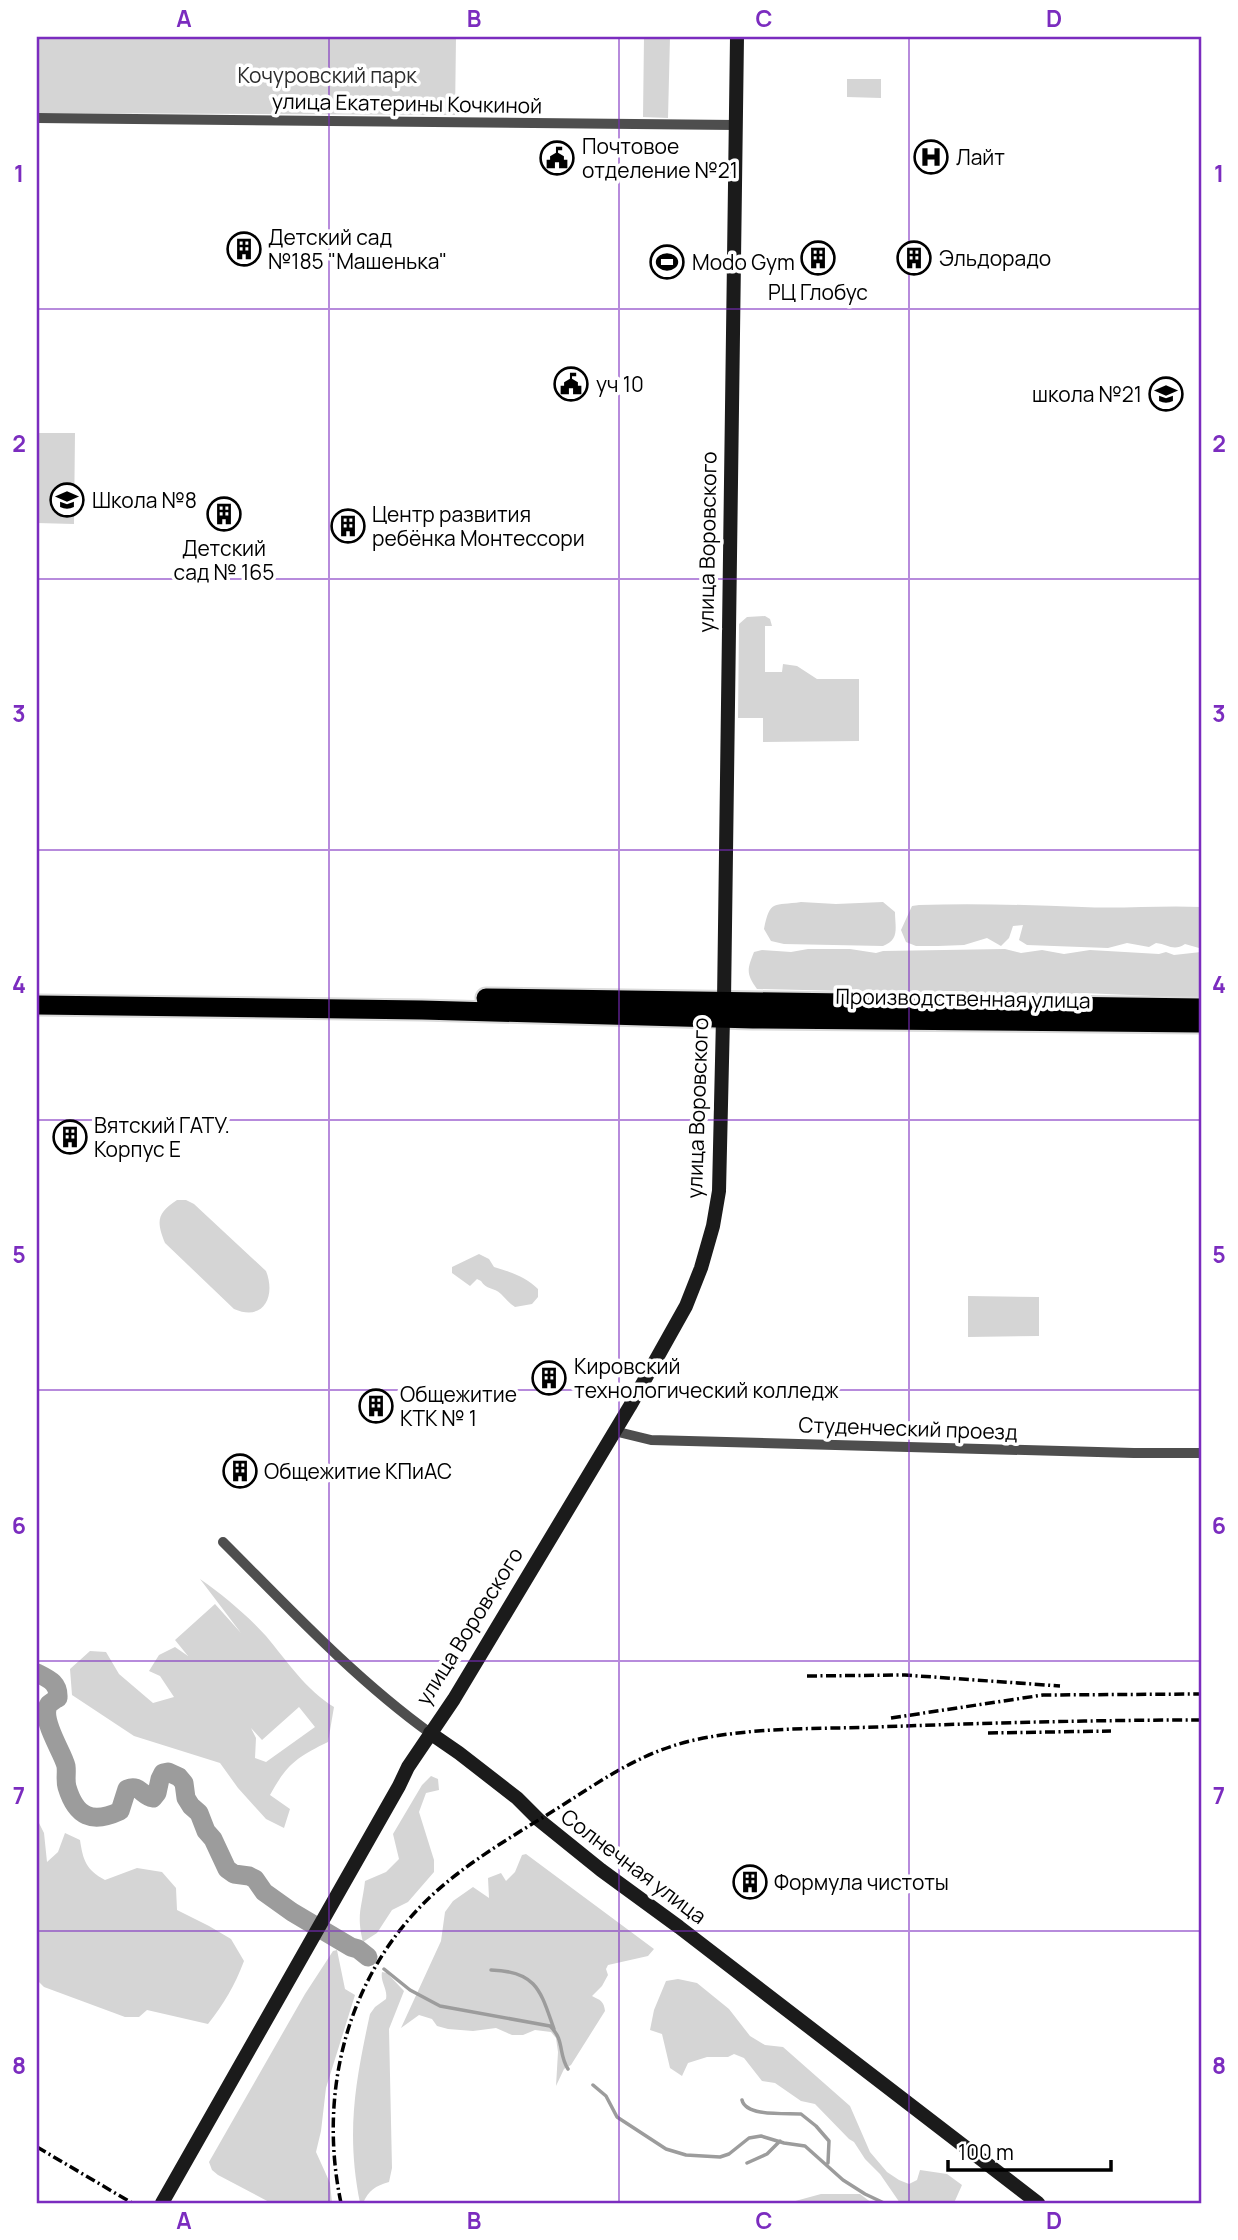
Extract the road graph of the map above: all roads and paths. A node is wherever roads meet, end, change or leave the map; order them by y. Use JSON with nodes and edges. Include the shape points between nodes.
{"nodes":[{"id":1,"x":737,"y":37,"type":"edge"},
{"id":2,"x":37,"y":118,"type":"edge"},
{"id":3,"x":736,"y":125,"type":"junction"},
{"id":4,"x":37,"y":993,"type":"edge"},
{"id":5,"x":45,"y":1006,"type":"edge"},
{"id":6,"x":1201,"y":1008,"type":"edge"},
{"id":7,"x":724,"y":1010,"type":"junction"},
{"id":8,"x":1201,"y":1023,"type":"edge"},
{"id":9,"x":614,"y":1431,"type":"junction"},
{"id":10,"x":1201,"y":1453,"type":"edge"},
{"id":11,"x":223,"y":1542,"type":"dead end"},
{"id":12,"x":430,"y":1733,"type":"junction"},
{"id":13,"x":162,"y":2203,"type":"edge"},
{"id":14,"x":1038,"y":2203,"type":"edge"}],
"edges":[{"from":1,"to":3,"type":"main road","name":"улица Воровского"},
{"from":2,"to":3,"type":"street","name":"улица Екатерины Кочкиной"},
{"from":3,"to":7,"type":"main road","name":"улица Воровского"},
{"from":4,"to":7,"type":"highway"},
{"from":5,"to":7,"type":"highway"},
{"from":6,"to":7,"type":"highway","name":"Производственная улица"},
{"from":7,"to":8,"type":"highway","name":"Производственная улица"},
{"from":7,"to":9,"type":"main road","name":"улица Воровского","via":[[719,1191],[713,1226],[686,1306]]},
{"from":9,"to":10,"type":"street","name":"Студенческий проезд","via":[[651,1440]]},
{"from":9,"to":12,"type":"main road","name":"улица Воровского"},
{"from":11,"to":12,"type":"street","name":"Солнечная улица","via":[[324,1643]]},
{"from":12,"to":13,"type":"main road","name":"улица Воровского"},
{"from":12,"to":14,"type":"main road","name":"Солнечная улица","via":[[517,1798],[601,1870]]}]}
